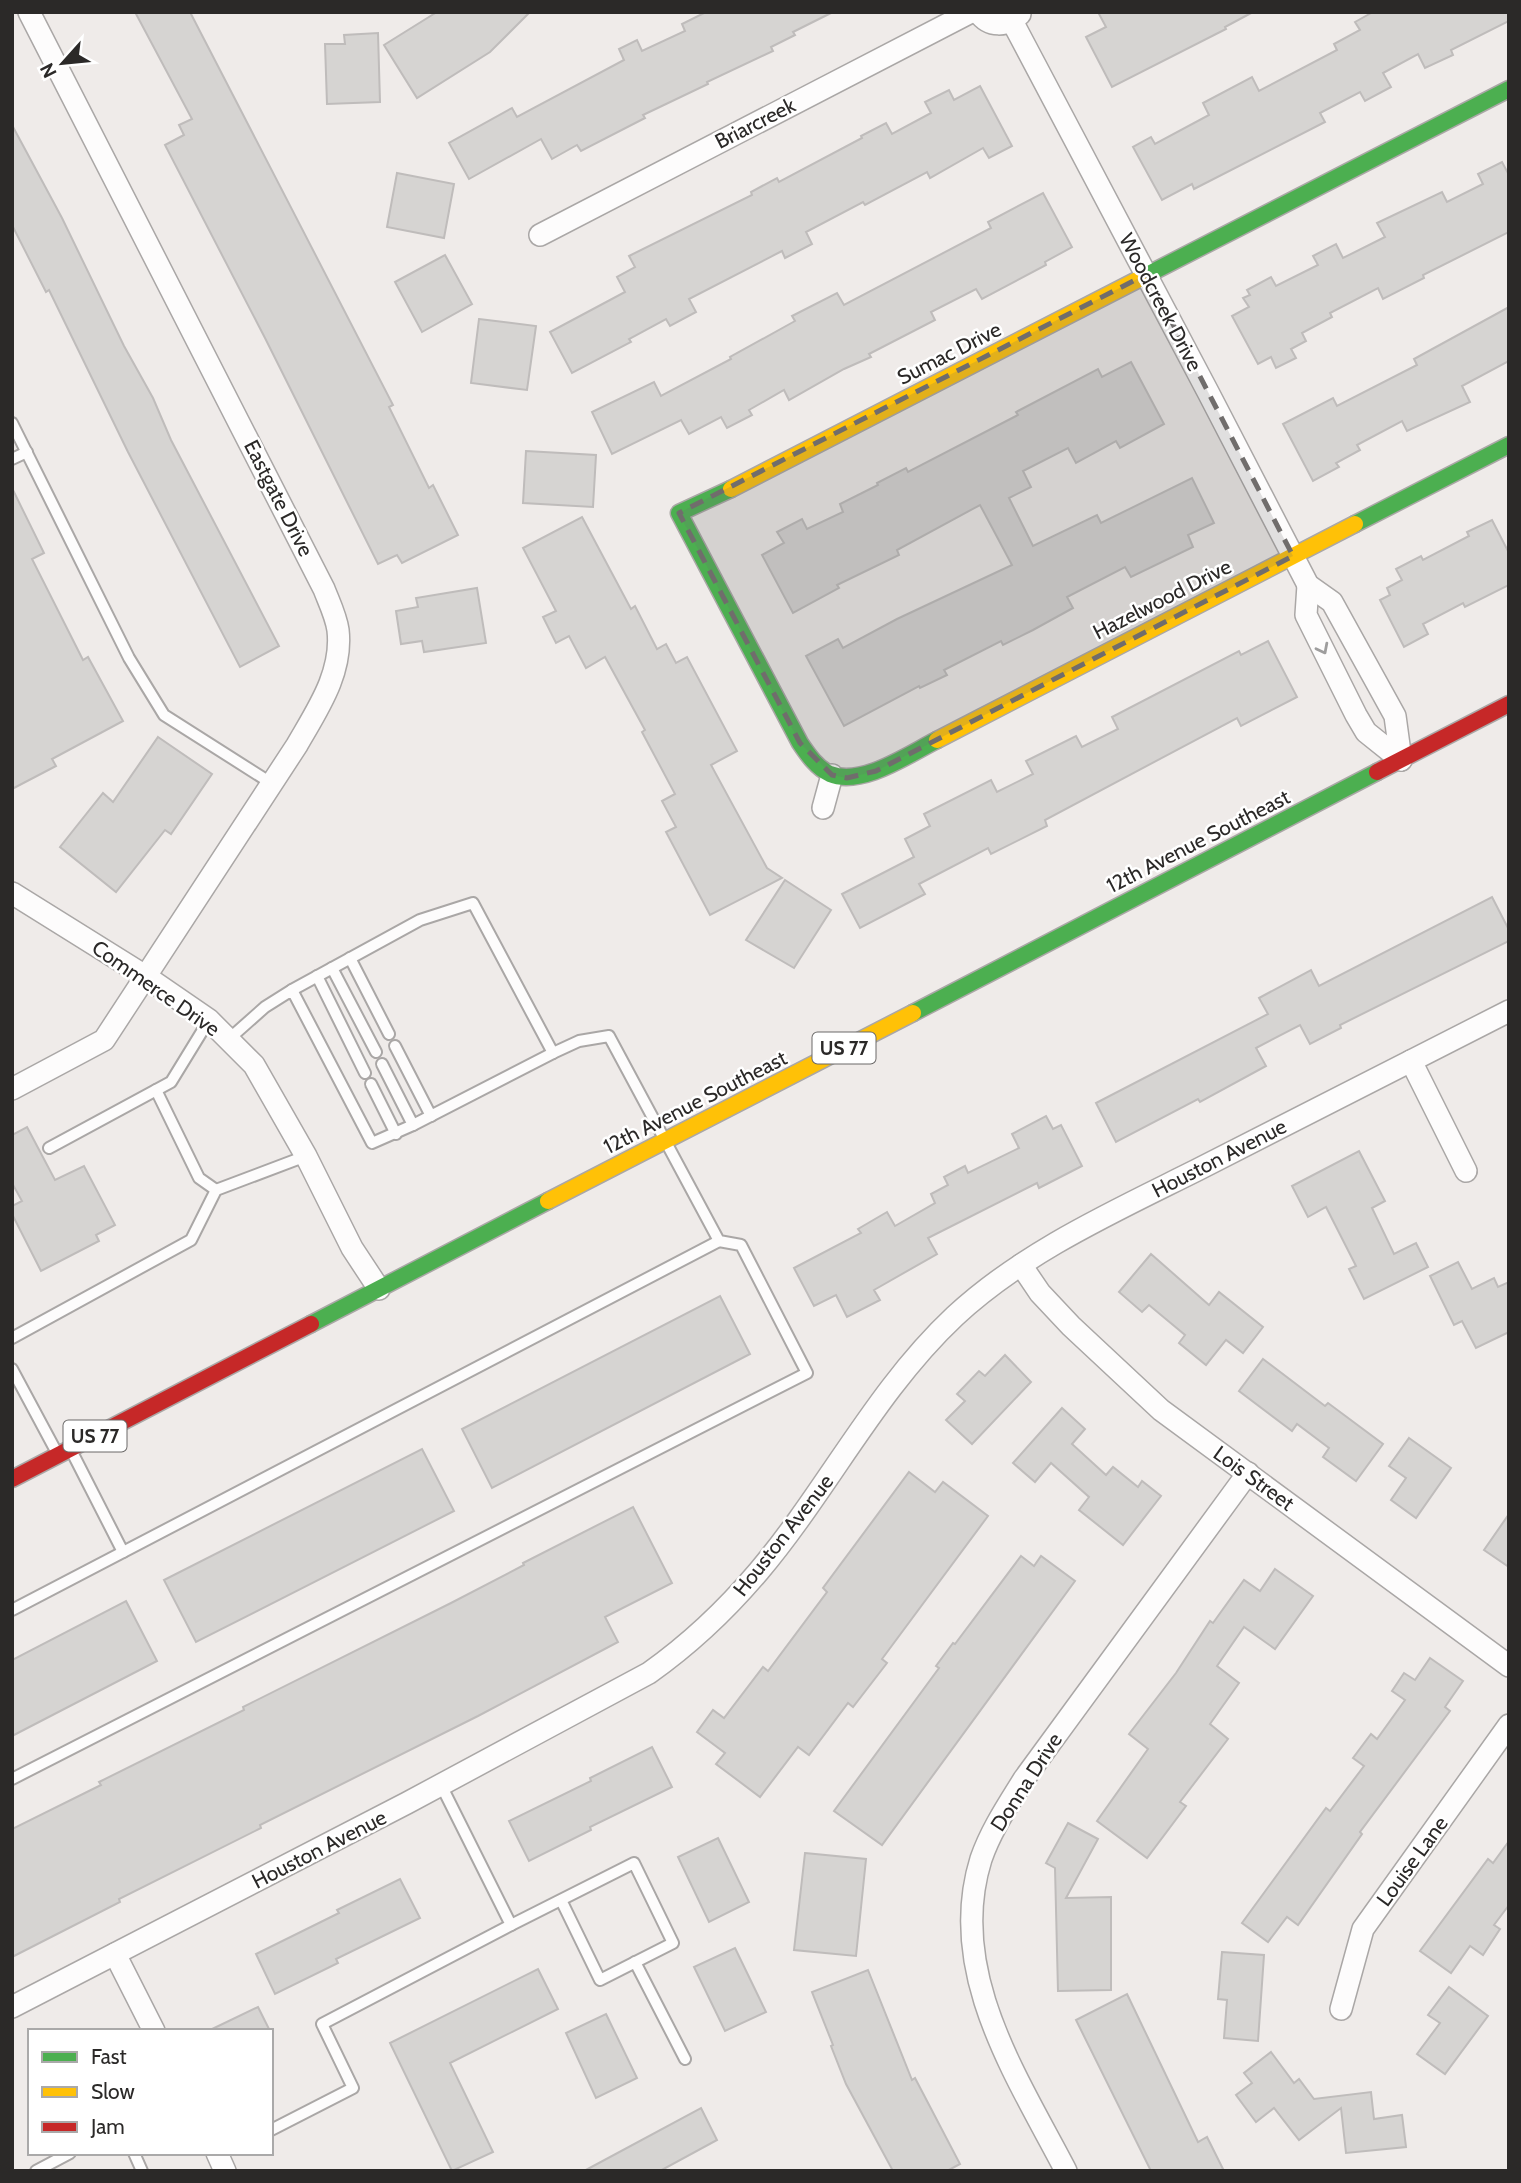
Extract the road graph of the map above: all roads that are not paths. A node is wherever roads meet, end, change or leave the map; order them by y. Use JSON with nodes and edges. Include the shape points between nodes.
{"nodes":[{"id":1,"x":29,"y":12,"type":"edge"},
{"id":2,"x":971,"y":12,"type":"edge"},
{"id":3,"x":978,"y":12,"type":"edge"},
{"id":4,"x":1016,"y":17,"type":"edge"},
{"id":5,"x":1509,"y":89,"type":"edge"},
{"id":6,"x":540,"y":235,"type":"dead end"},
{"id":7,"x":1147,"y":274,"type":"junction"},
{"id":8,"x":12,"y":423,"type":"edge"},
{"id":9,"x":1509,"y":444,"type":"edge"},
{"id":10,"x":27,"y":452,"type":"junction"},
{"id":11,"x":12,"y":459,"type":"edge"},
{"id":12,"x":1293,"y":556,"type":"junction"},
{"id":13,"x":1308,"y":585,"type":"junction"},
{"id":14,"x":1509,"y":704,"type":"edge"},
{"id":15,"x":1401,"y":760,"type":"junction"},
{"id":16,"x":832,"y":775,"type":"junction"},
{"id":17,"x":271,"y":783,"type":"junction"},
{"id":18,"x":823,"y":808,"type":"dead end"},
{"id":19,"x":12,"y":893,"type":"edge"},
{"id":20,"x":350,"y":958,"type":"junction"},
{"id":21,"x":332,"y":968,"type":"junction"},
{"id":22,"x":145,"y":976,"type":"junction"},
{"id":23,"x":317,"y":976,"type":"junction"},
{"id":24,"x":292,"y":990,"type":"junction"},
{"id":25,"x":1509,"y":1011,"type":"edge"},
{"id":26,"x":209,"y":1020,"type":"junction"},
{"id":27,"x":389,"y":1034,"type":"dead end"},
{"id":28,"x":229,"y":1040,"type":"junction"},
{"id":29,"x":395,"y":1046,"type":"dead end"},
{"id":30,"x":376,"y":1052,"type":"dead end"},
{"id":31,"x":553,"y":1053,"type":"junction"},
{"id":32,"x":1411,"y":1061,"type":"junction"},
{"id":33,"x":382,"y":1064,"type":"dead end"},
{"id":34,"x":365,"y":1073,"type":"dead end"},
{"id":35,"x":371,"y":1084,"type":"dead end"},
{"id":36,"x":12,"y":1089,"type":"edge"},
{"id":37,"x":156,"y":1090,"type":"junction"},
{"id":38,"x":431,"y":1116,"type":"junction"},
{"id":39,"x":413,"y":1125,"type":"junction"},
{"id":40,"x":396,"y":1134,"type":"junction"},
{"id":41,"x":665,"y":1141,"type":"junction"},
{"id":42,"x":49,"y":1148,"type":"dead end"},
{"id":43,"x":306,"y":1156,"type":"junction"},
{"id":44,"x":1466,"y":1171,"type":"dead end"},
{"id":45,"x":216,"y":1191,"type":"junction"},
{"id":46,"x":719,"y":1241,"type":"junction"},
{"id":47,"x":1021,"y":1265,"type":"junction"},
{"id":48,"x":379,"y":1289,"type":"junction"},
{"id":49,"x":12,"y":1338,"type":"edge"},
{"id":50,"x":12,"y":1369,"type":"edge"},
{"id":51,"x":64,"y":1452,"type":"junction"},
{"id":52,"x":1248,"y":1473,"type":"junction"},
{"id":53,"x":12,"y":1479,"type":"edge"},
{"id":54,"x":123,"y":1552,"type":"junction"},
{"id":55,"x":12,"y":1610,"type":"edge"},
{"id":56,"x":1509,"y":1666,"type":"edge"},
{"id":57,"x":1509,"y":1725,"type":"edge"},
{"id":58,"x":12,"y":1779,"type":"edge"},
{"id":59,"x":441,"y":1785,"type":"junction"},
{"id":60,"x":561,"y":1900,"type":"junction"},
{"id":61,"x":511,"y":1925,"type":"junction"},
{"id":62,"x":115,"y":1954,"type":"junction"},
{"id":63,"x":635,"y":1962,"type":"junction"},
{"id":64,"x":12,"y":2007,"type":"edge"},
{"id":65,"x":1341,"y":2009,"type":"dead end"},
{"id":66,"x":153,"y":2029,"type":"edge"},
{"id":67,"x":685,"y":2059,"type":"dead end"},
{"id":68,"x":273,"y":2129,"type":"edge"},
{"id":69,"x":66,"y":2155,"type":"edge"},
{"id":70,"x":135,"y":2155,"type":"edge"},
{"id":71,"x":36,"y":2171,"type":"edge"},
{"id":72,"x":142,"y":2171,"type":"edge"},
{"id":73,"x":1066,"y":2171,"type":"edge"}],
"edges":[{"from":1,"to":17,"type":"street","name":"Eastgate Drive","via":[[300,541],[338,628],[339,650],[322,701]]},
{"from":2,"to":6,"type":"street","name":"Briarcreek"},
{"from":3,"to":4,"type":"street","via":[[990,23]]},
{"from":4,"to":7,"type":"street","name":"Woodcreek Drive"},
{"from":5,"to":7,"type":"street","name":"Sumac Drive"},
{"from":7,"to":12,"type":"street","name":"Woodcreek Drive"},
{"from":7,"to":16,"type":"street","name":"Sumac Drive","via":[[680,513],[800,743],[813,762]]},
{"from":8,"to":10,"type":"lane"},
{"from":9,"to":12,"type":"street","name":"Hazelwood Drive"},
{"from":10,"to":11,"type":"lane"},
{"from":10,"to":17,"type":"lane","via":[[129,658],[164,715]]},
{"from":12,"to":13,"type":"street","name":"Woodcreek Drive"},
{"from":12,"to":16,"type":"street","name":"Hazelwood Drive","via":[[876,771],[846,778]]},
{"from":13,"to":15,"type":"street","name":"Woodcreek Drive","via":[[1332,602],[1395,716]]},
{"from":13,"to":15,"type":"street","name":"Woodcreek Drive","one_way":true,"via":[[1306,615],[1356,715],[1366,732]]},
{"from":14,"to":15,"type":"street","name":"12th Avenue Southeast","number":"US 77"},
{"from":15,"to":41,"type":"street","name":"12th Avenue Southeast","number":"US 77"},
{"from":16,"to":18,"type":"street"},
{"from":17,"to":22,"type":"street","name":"Eastgate Drive"},
{"from":19,"to":22,"type":"street","name":"Commerce Drive"},
{"from":20,"to":21,"type":"lane"},
{"from":20,"to":27,"type":"lane"},
{"from":20,"to":31,"type":"lane","via":[[420,920],[472,903]]},
{"from":21,"to":23,"type":"lane"},
{"from":21,"to":30,"type":"lane"},
{"from":22,"to":26,"type":"street","name":"Commerce Drive"},
{"from":22,"to":36,"type":"street","name":"Eastgate Drive","via":[[104,1040]]},
{"from":23,"to":24,"type":"lane"},
{"from":23,"to":34,"type":"lane"},
{"from":24,"to":28,"type":"lane"},
{"from":24,"to":40,"type":"lane","via":[[372,1143]]},
{"from":25,"to":32,"type":"street","name":"Houston Avenue"},
{"from":26,"to":28,"type":"street","name":"Commerce Drive"},
{"from":26,"to":37,"type":"lane","via":[[171,1082]]},
{"from":28,"to":43,"type":"street","name":"Commerce Drive","via":[[254,1065]]},
{"from":29,"to":38,"type":"lane"},
{"from":31,"to":38,"type":"lane"},
{"from":31,"to":41,"type":"lane","via":[[579,1041],[609,1036]]},
{"from":32,"to":44,"type":"street"},
{"from":32,"to":47,"type":"street","name":"Houston Avenue"},
{"from":33,"to":39,"type":"lane"},
{"from":35,"to":40,"type":"lane"},
{"from":37,"to":42,"type":"lane"},
{"from":37,"to":45,"type":"lane","via":[[200,1178]]},
{"from":38,"to":39,"type":"lane"},
{"from":39,"to":40,"type":"lane"},
{"from":41,"to":46,"type":"lane"},
{"from":41,"to":48,"type":"street","name":"12th Avenue Southeast","number":"US 77"},
{"from":43,"to":45,"type":"lane"},
{"from":43,"to":48,"type":"street","name":"Commerce Drive","via":[[352,1248]]},
{"from":45,"to":49,"type":"lane","via":[[191,1240]]},
{"from":46,"to":54,"type":"lane"},
{"from":46,"to":58,"type":"lane","via":[[741,1245],[807,1373]]},
{"from":47,"to":52,"type":"street","name":"Lois Street","via":[[1040,1293],[1110,1365],[1161,1410]]},
{"from":47,"to":59,"type":"street","name":"Houston Avenue","via":[[928,1342],[760,1569],[680,1651],[607,1697]]},
{"from":48,"to":51,"type":"street","name":"12th Avenue Southeast","number":"US 77"},
{"from":50,"to":51,"type":"lane"},
{"from":51,"to":53,"type":"street","name":"12th Avenue Southeast","number":"US 77"},
{"from":51,"to":54,"type":"lane"},
{"from":52,"to":56,"type":"street","name":"Lois Street"},
{"from":52,"to":73,"type":"street","name":"Donna Drive","via":[[1024,1779],[999,1818],[981,1859],[971,1933],[980,1988],[1003,2049]]},
{"from":54,"to":55,"type":"lane"},
{"from":57,"to":65,"type":"street","name":"Louise Lane","via":[[1363,1929]]},
{"from":59,"to":61,"type":"lane"},
{"from":59,"to":62,"type":"street","name":"Houston Avenue"},
{"from":60,"to":61,"type":"lane"},
{"from":60,"to":63,"type":"lane","via":[[600,1980]]},
{"from":60,"to":63,"type":"lane","via":[[634,1863],[673,1943]]},
{"from":61,"to":68,"type":"lane","via":[[322,2024],[353,2088]]},
{"from":62,"to":64,"type":"street","name":"Houston Avenue"},
{"from":62,"to":66,"type":"street"},
{"from":63,"to":67,"type":"lane"},
{"from":69,"to":71,"type":"lane"},
{"from":70,"to":72,"type":"lane"}]}
